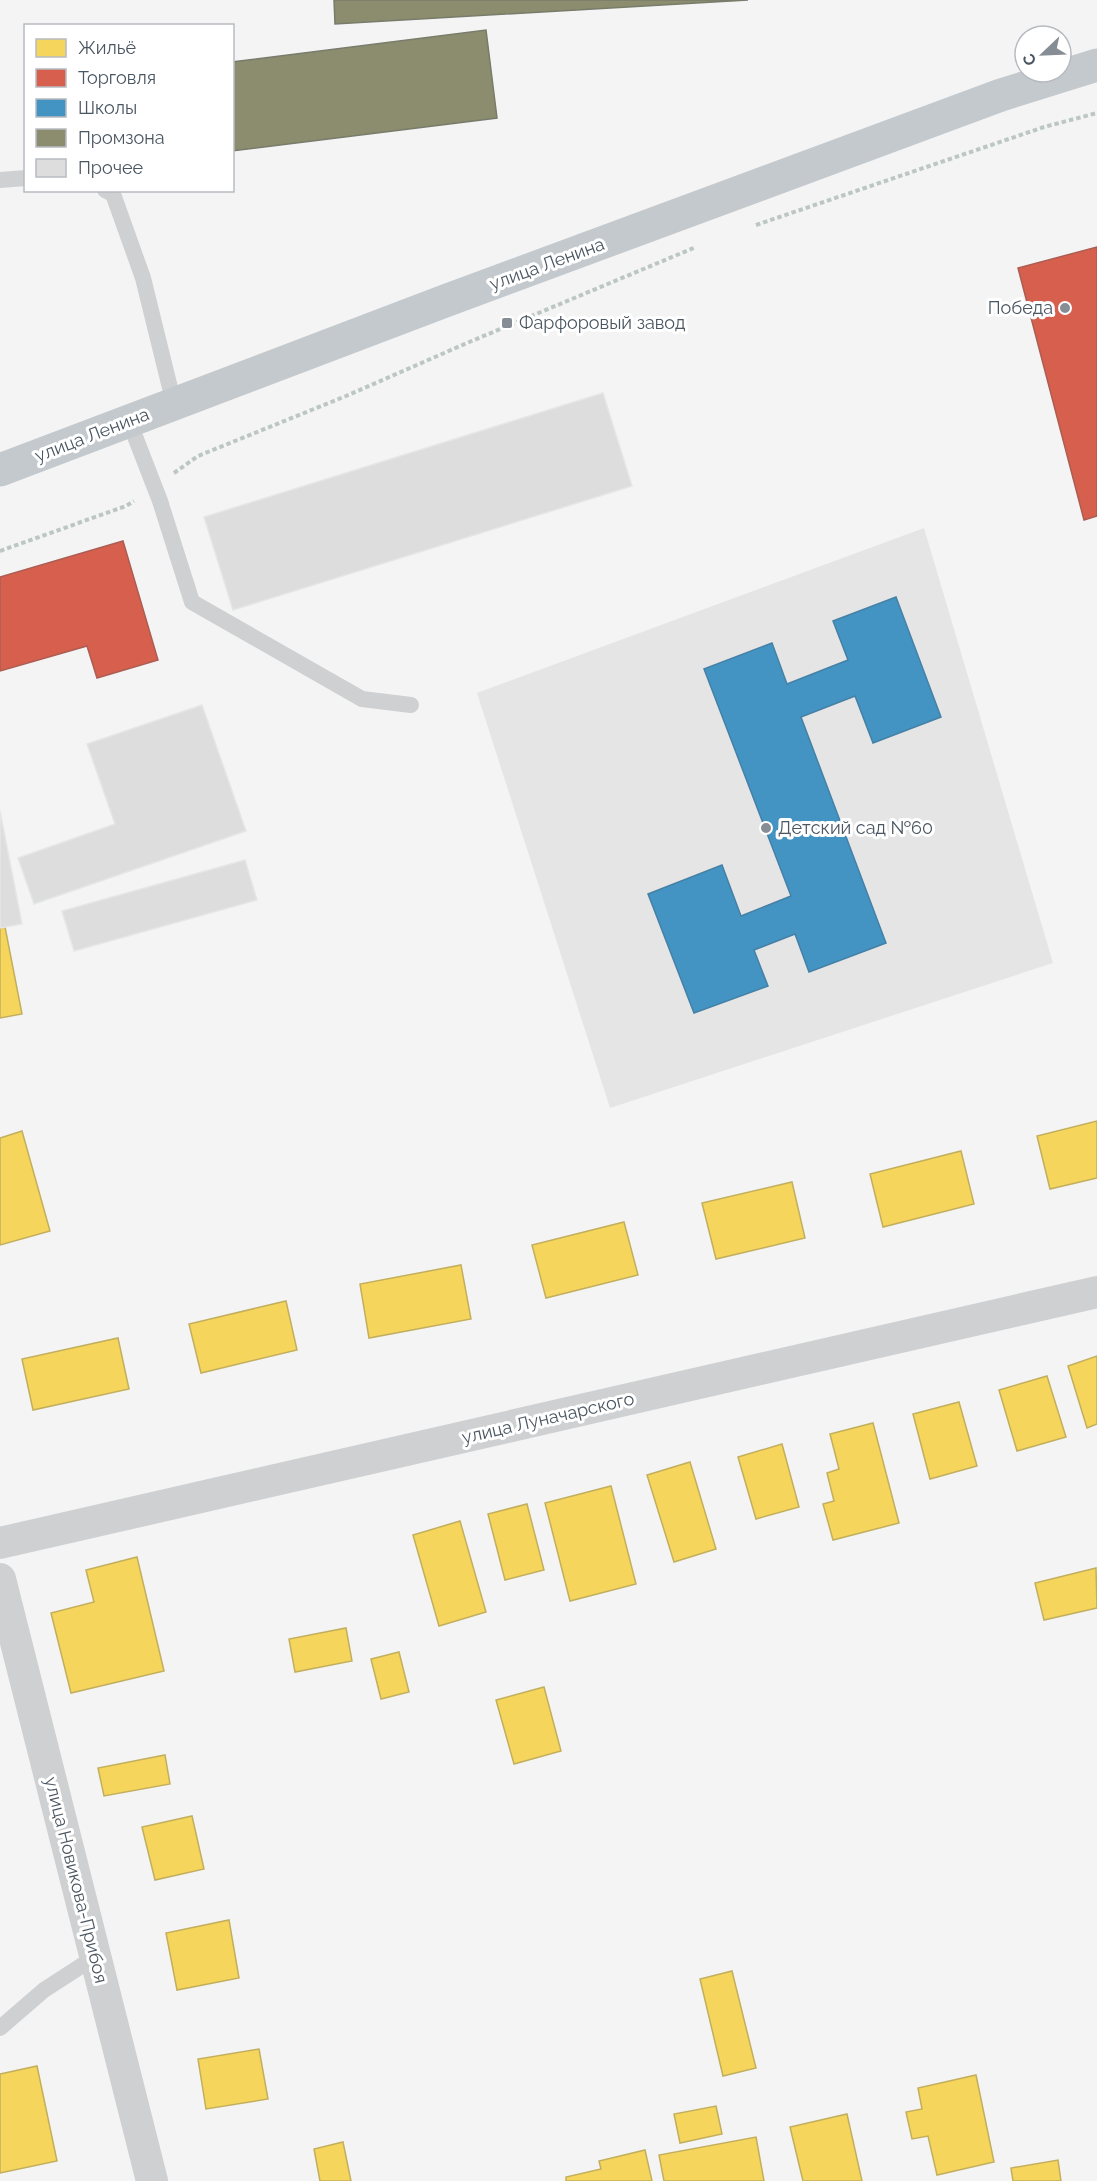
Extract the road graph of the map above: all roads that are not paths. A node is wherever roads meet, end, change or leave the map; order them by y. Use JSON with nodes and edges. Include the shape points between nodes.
{"nodes":[{"id":1,"x":1097,"y":65,"type":"edge"},
{"id":2,"x":24,"y":178,"type":"edge"},
{"id":3,"x":0,"y":180,"type":"edge"},
{"id":4,"x":109,"y":192,"type":"edge"},
{"id":5,"x":174,"y":404,"type":"junction"},
{"id":6,"x":129,"y":421,"type":"junction"},
{"id":7,"x":0,"y":470,"type":"edge"},
{"id":8,"x":411,"y":705,"type":"dead end"},
{"id":9,"x":1097,"y":1292,"type":"edge"},
{"id":10,"x":0,"y":1543,"type":"edge"},
{"id":11,"x":0,"y":1579,"type":"edge"},
{"id":12,"x":95,"y":1958,"type":"junction"},
{"id":13,"x":0,"y":2028,"type":"edge"},
{"id":14,"x":152,"y":2181,"type":"edge"}],
"edges":[{"from":1,"to":5,"type":"highway","name":"улица Ленина","via":[[1001,95]]},
{"from":2,"to":3,"type":"lane"},
{"from":4,"to":5,"type":"lane","via":[[143,278]]},
{"from":5,"to":6,"type":"highway","name":"улица Ленина"},
{"from":6,"to":7,"type":"highway","name":"улица Ленина"},
{"from":6,"to":8,"type":"lane","via":[[192,602],[362,699]]},
{"from":9,"to":10,"type":"street","name":"улица Луначарского"},
{"from":11,"to":12,"type":"street","name":"улица Новикова-Прибоя"},
{"from":12,"to":13,"type":"lane","via":[[44,1990]]},
{"from":12,"to":14,"type":"street","name":"улица Новикова-Прибоя"}]}
